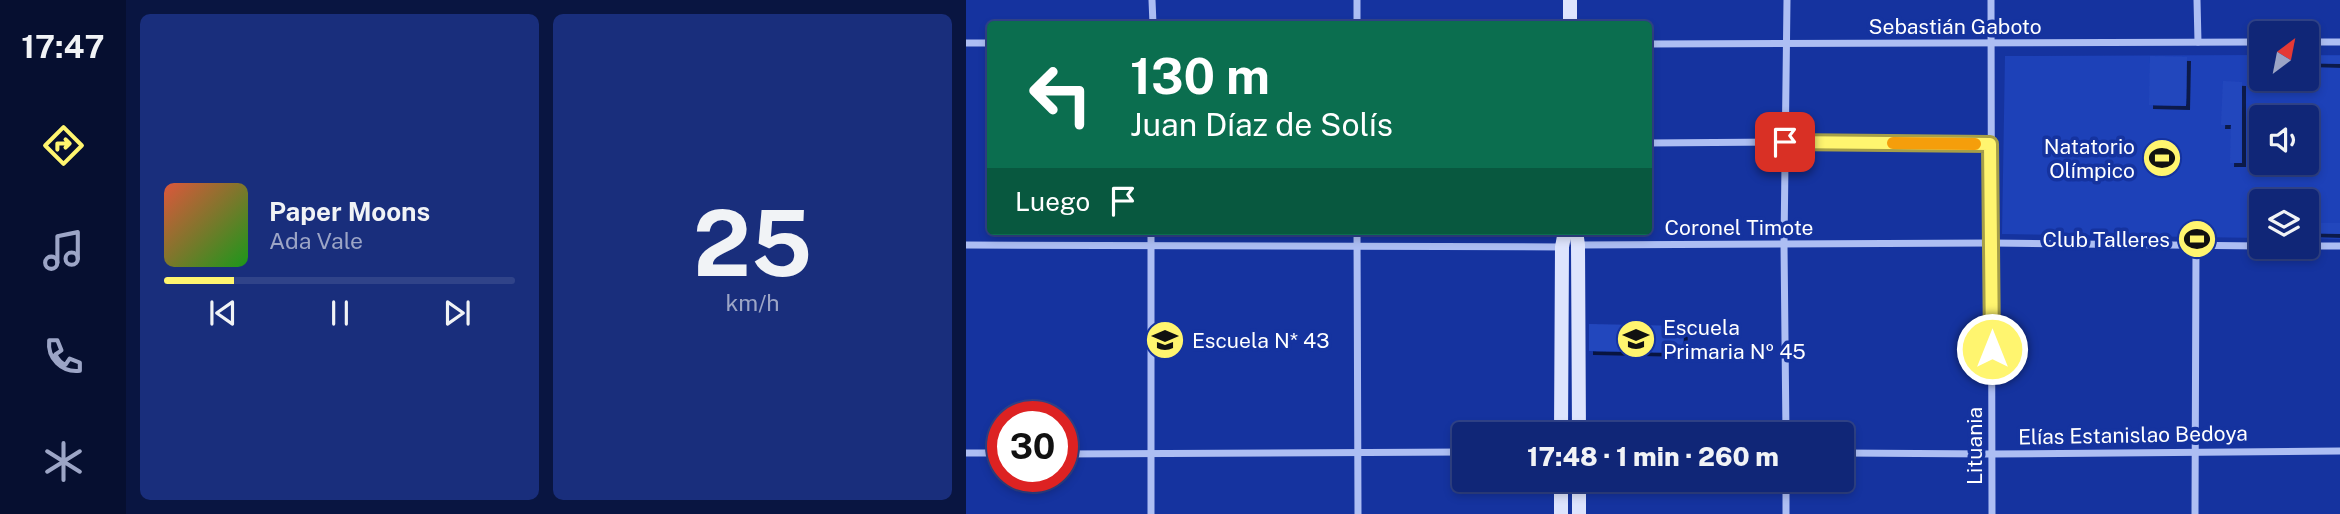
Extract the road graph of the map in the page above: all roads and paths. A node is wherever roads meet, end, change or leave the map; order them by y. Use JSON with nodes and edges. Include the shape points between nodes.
{"nodes":[{"id":1,"x":1152,"y":0,"type":"edge"},
{"id":2,"x":1357,"y":0,"type":"edge"},
{"id":3,"x":1570,"y":0,"type":"edge"},
{"id":4,"x":1787,"y":0,"type":"edge"},
{"id":5,"x":1991,"y":0,"type":"edge"},
{"id":6,"x":2197,"y":0,"type":"edge"},
{"id":7,"x":1153,"y":21,"type":"edge"},
{"id":8,"x":1357,"y":21,"type":"edge"},
{"id":9,"x":1570,"y":21,"type":"edge"},
{"id":10,"x":2198,"y":42,"type":"junction"},
{"id":11,"x":2249,"y":42,"type":"edge"},
{"id":12,"x":2319,"y":42,"type":"edge"},
{"id":13,"x":2340,"y":42,"type":"edge"},
{"id":14,"x":966,"y":43,"type":"edge"},
{"id":15,"x":987,"y":43,"type":"edge"},
{"id":16,"x":1990,"y":43,"type":"junction"},
{"id":17,"x":1652,"y":44,"type":"edge"},
{"id":18,"x":1786,"y":45,"type":"junction"},
{"id":19,"x":1785,"y":142,"type":"junction"},
{"id":20,"x":1652,"y":143,"type":"edge"},
{"id":21,"x":1990,"y":144,"type":"junction"},
{"id":22,"x":1151,"y":235,"type":"edge"},
{"id":23,"x":1357,"y":235,"type":"edge"},
{"id":24,"x":1564,"y":235,"type":"edge"},
{"id":25,"x":1577,"y":238,"type":"edge"},
{"id":26,"x":1992,"y":243,"type":"junction"},
{"id":27,"x":1151,"y":244,"type":"junction"},
{"id":28,"x":1357,"y":244,"type":"junction"},
{"id":29,"x":1784,"y":244,"type":"junction"},
{"id":30,"x":966,"y":245,"type":"edge"},
{"id":31,"x":2196,"y":246,"type":"junction"},
{"id":32,"x":2249,"y":246,"type":"edge"},
{"id":33,"x":2319,"y":246,"type":"edge"},
{"id":34,"x":2340,"y":246,"type":"edge"},
{"id":35,"x":1562,"y":247,"type":"junction"},
{"id":36,"x":1561,"y":422,"type":"edge"},
{"id":37,"x":1579,"y":422,"type":"edge"},
{"id":38,"x":1786,"y":422,"type":"edge"},
{"id":39,"x":1452,"y":452,"type":"edge"},
{"id":40,"x":2195,"y":452,"type":"junction"},
{"id":41,"x":2340,"y":452,"type":"edge"},
{"id":42,"x":966,"y":453,"type":"edge"},
{"id":43,"x":987,"y":453,"type":"edge"},
{"id":44,"x":1358,"y":453,"type":"junction"},
{"id":45,"x":1854,"y":453,"type":"edge"},
{"id":46,"x":1078,"y":454,"type":"edge"},
{"id":47,"x":1151,"y":454,"type":"junction"},
{"id":48,"x":1992,"y":454,"type":"junction"},
{"id":49,"x":1560,"y":492,"type":"edge"},
{"id":50,"x":1579,"y":492,"type":"edge"},
{"id":51,"x":1786,"y":492,"type":"edge"},
{"id":52,"x":1151,"y":514,"type":"edge"},
{"id":53,"x":1358,"y":514,"type":"edge"},
{"id":54,"x":1561,"y":514,"type":"edge"},
{"id":55,"x":1579,"y":514,"type":"edge"},
{"id":56,"x":1786,"y":514,"type":"edge"},
{"id":57,"x":1992,"y":514,"type":"edge"},
{"id":58,"x":2195,"y":514,"type":"edge"}],
"edges":[{"from":1,"to":7,"type":"street"},
{"from":2,"to":8,"type":"street"},
{"from":3,"to":9,"type":"street"},
{"from":4,"to":18,"type":"street"},
{"from":5,"to":16,"type":"street","name":"Lituania"},
{"from":6,"to":10,"type":"street"},
{"from":10,"to":11,"type":"street","name":"Sebastián Gaboto"},
{"from":10,"to":16,"type":"street","name":"Sebastián Gaboto"},
{"from":12,"to":13,"type":"street"},
{"from":14,"to":15,"type":"street"},
{"from":16,"to":18,"type":"street","name":"Sebastián Gaboto"},
{"from":16,"to":21,"type":"street","name":"Lituania"},
{"from":17,"to":18,"type":"street","name":"Sebastián Gaboto"},
{"from":18,"to":19,"type":"street"},
{"from":19,"to":20,"type":"street"},
{"from":19,"to":21,"type":"street"},
{"from":19,"to":29,"type":"street"},
{"from":21,"to":26,"type":"street","name":"Lituania"},
{"from":22,"to":27,"type":"street"},
{"from":23,"to":28,"type":"street"},
{"from":24,"to":35,"type":"street"},
{"from":25,"to":29,"type":"street","name":"Coronel Timote"},
{"from":25,"to":35,"type":"street","name":"Coronel Timote"},
{"from":25,"to":37,"type":"street"},
{"from":26,"to":29,"type":"street","name":"Coronel Timote"},
{"from":26,"to":31,"type":"street","name":"Coronel Timote"},
{"from":26,"to":48,"type":"street","name":"Lituania"},
{"from":27,"to":28,"type":"street","name":"Coronel Timote"},
{"from":27,"to":30,"type":"street","name":"Coronel Timote"},
{"from":27,"to":47,"type":"street"},
{"from":28,"to":35,"type":"street","name":"Coronel Timote"},
{"from":28,"to":44,"type":"street"},
{"from":29,"to":38,"type":"street"},
{"from":31,"to":32,"type":"street","name":"Coronel Timote"},
{"from":31,"to":40,"type":"street"},
{"from":33,"to":34,"type":"street"},
{"from":35,"to":36,"type":"street"},
{"from":39,"to":44,"type":"street"},
{"from":40,"to":41,"type":"street","name":"Elías Estanislao Bedoya"},
{"from":40,"to":48,"type":"street","name":"Elías Estanislao Bedoya"},
{"from":40,"to":58,"type":"street"},
{"from":42,"to":43,"type":"street"},
{"from":44,"to":47,"type":"street"},
{"from":44,"to":53,"type":"street"},
{"from":45,"to":48,"type":"street","name":"Elías Estanislao Bedoya"},
{"from":46,"to":47,"type":"street"},
{"from":47,"to":52,"type":"street"},
{"from":48,"to":57,"type":"street","name":"Lituania"},
{"from":49,"to":54,"type":"street"},
{"from":50,"to":55,"type":"street"},
{"from":51,"to":56,"type":"street"}]}
